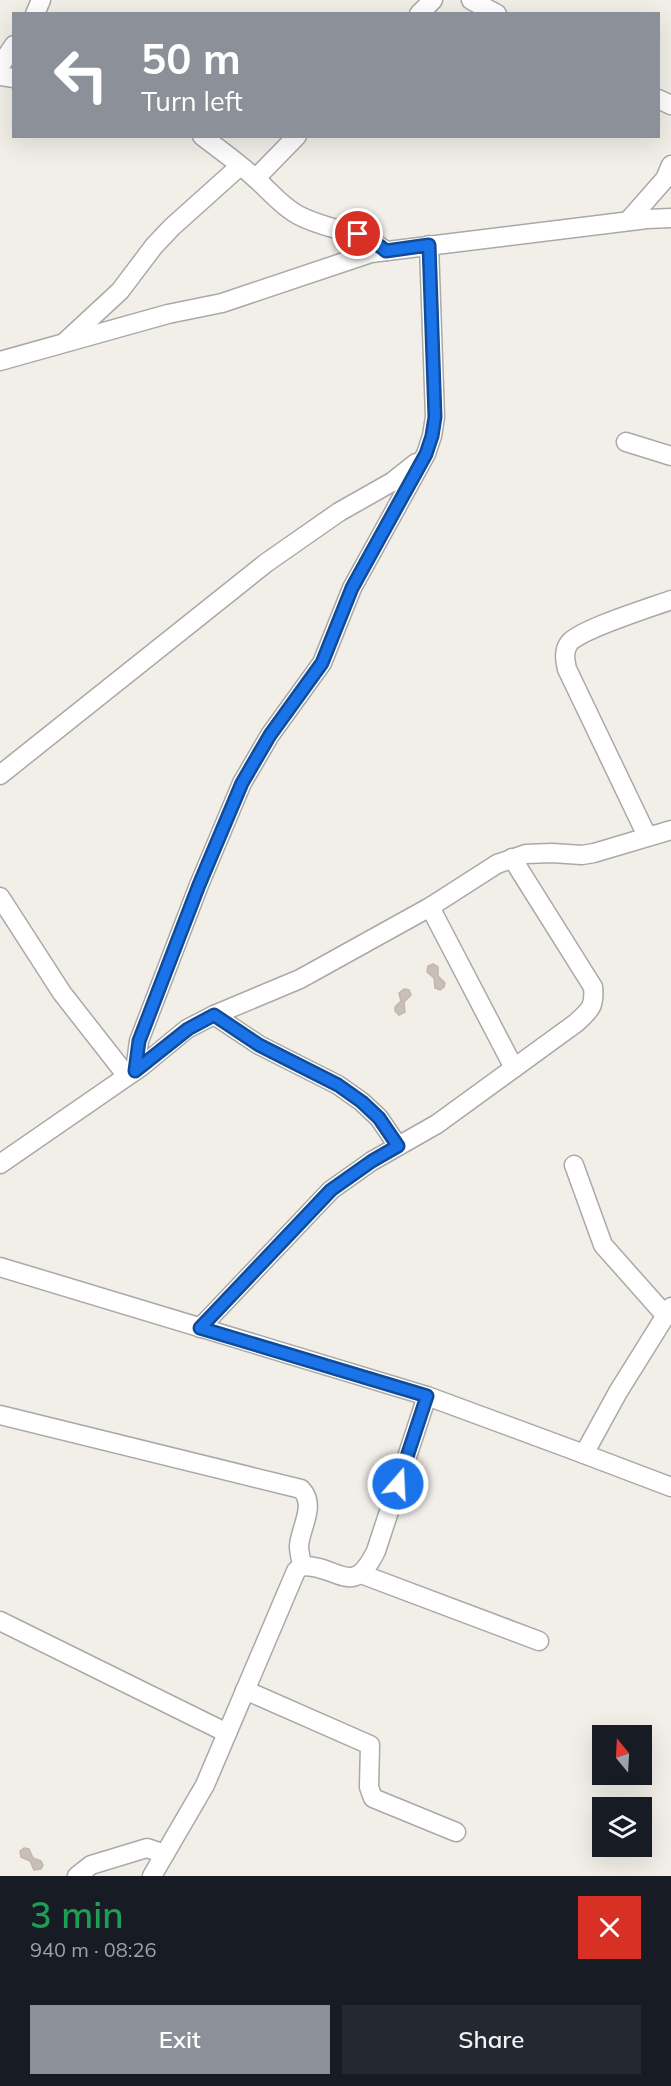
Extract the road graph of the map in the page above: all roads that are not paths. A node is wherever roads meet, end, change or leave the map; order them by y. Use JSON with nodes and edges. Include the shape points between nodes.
{"nodes":[{"id":1,"x":432,"y":0,"type":"edge"},
{"id":2,"x":471,"y":0,"type":"edge"},
{"id":3,"x":421,"y":12,"type":"edge"},
{"id":4,"x":493,"y":12,"type":"edge"},
{"id":5,"x":12,"y":48,"type":"edge"},
{"id":6,"x":0,"y":66,"type":"edge"},
{"id":7,"x":205,"y":138,"type":"edge"},
{"id":8,"x":295,"y":138,"type":"edge"},
{"id":9,"x":671,"y":165,"type":"edge"},
{"id":10,"x":240,"y":166,"type":"junction"},
{"id":11,"x":256,"y":178,"type":"junction"},
{"id":12,"x":671,"y":218,"type":"edge"},
{"id":13,"x":628,"y":221,"type":"junction"},
{"id":14,"x":429,"y":245,"type":"junction"},
{"id":15,"x":386,"y":251,"type":"junction"},
{"id":16,"x":62,"y":344,"type":"junction"},
{"id":17,"x":0,"y":361,"type":"edge"},
{"id":18,"x":626,"y":442,"type":"dead end"},
{"id":19,"x":426,"y":454,"type":"junction"},
{"id":20,"x":671,"y":456,"type":"edge"},
{"id":21,"x":671,"y":600,"type":"edge"},
{"id":22,"x":0,"y":775,"type":"edge"},
{"id":23,"x":664,"y":834,"type":"edge"},
{"id":24,"x":512,"y":858,"type":"junction"},
{"id":25,"x":0,"y":897,"type":"edge"},
{"id":26,"x":430,"y":907,"type":"junction"},
{"id":27,"x":214,"y":1015,"type":"junction"},
{"id":28,"x":514,"y":1068,"type":"junction"},
{"id":29,"x":131,"y":1074,"type":"junction"},
{"id":30,"x":398,"y":1146,"type":"junction"},
{"id":31,"x":0,"y":1164,"type":"edge"},
{"id":32,"x":574,"y":1165,"type":"dead end"},
{"id":33,"x":0,"y":1267,"type":"edge"},
{"id":34,"x":668,"y":1312,"type":"edge"},
{"id":35,"x":200,"y":1328,"type":"junction"},
{"id":36,"x":427,"y":1396,"type":"junction"},
{"id":37,"x":0,"y":1416,"type":"edge"},
{"id":38,"x":584,"y":1454,"type":"junction"},
{"id":39,"x":671,"y":1487,"type":"edge"},
{"id":40,"x":302,"y":1566,"type":"junction"},
{"id":41,"x":361,"y":1574,"type":"junction"},
{"id":42,"x":0,"y":1621,"type":"edge"},
{"id":43,"x":539,"y":1641,"type":"dead end"},
{"id":44,"x":245,"y":1690,"type":"junction"},
{"id":45,"x":227,"y":1733,"type":"junction"},
{"id":46,"x":456,"y":1832,"type":"dead end"},
{"id":47,"x":165,"y":1854,"type":"junction"},
{"id":48,"x":77,"y":1876,"type":"edge"},
{"id":49,"x":152,"y":1876,"type":"edge"}],
"edges":[{"from":1,"to":3,"type":"street"},
{"from":2,"to":4,"type":"street"},
{"from":5,"to":6,"type":"street"},
{"from":7,"to":10,"type":"street"},
{"from":8,"to":11,"type":"street"},
{"from":9,"to":13,"type":"street","via":[[665,179]]},
{"from":10,"to":11,"type":"street"},
{"from":10,"to":16,"type":"street","via":[[172,227],[120,291]]},
{"from":11,"to":15,"type":"street","via":[[294,213],[365,237]]},
{"from":12,"to":13,"type":"street"},
{"from":13,"to":14,"type":"street"},
{"from":14,"to":15,"type":"street"},
{"from":14,"to":19,"type":"street","via":[[435,417]]},
{"from":15,"to":16,"type":"street","via":[[222,303]]},
{"from":16,"to":17,"type":"street"},
{"from":18,"to":20,"type":"street"},
{"from":19,"to":22,"type":"street","via":[[392,482],[267,563]]},
{"from":19,"to":29,"type":"street","via":[[352,588],[322,663],[270,735],[242,783],[139,1041]]},
{"from":21,"to":23,"type":"street","via":[[588,631],[565,650],[567,669]]},
{"from":23,"to":24,"type":"street","via":[[582,855],[526,854]]},
{"from":24,"to":26,"type":"street"},
{"from":24,"to":28,"type":"street","via":[[592,987],[594,1001],[576,1023]]},
{"from":25,"to":29,"type":"street","via":[[62,993]]},
{"from":26,"to":27,"type":"street","via":[[300,979]]},
{"from":26,"to":28,"type":"street"},
{"from":27,"to":29,"type":"street","via":[[188,1029]]},
{"from":27,"to":30,"type":"street","via":[[259,1045],[338,1085],[362,1102],[379,1118]]},
{"from":28,"to":30,"type":"street","via":[[437,1124]]},
{"from":29,"to":31,"type":"street"},
{"from":30,"to":35,"type":"street","via":[[331,1190]]},
{"from":32,"to":34,"type":"street","via":[[603,1245]]},
{"from":33,"to":35,"type":"street"},
{"from":34,"to":38,"type":"street"},
{"from":35,"to":36,"type":"street"},
{"from":36,"to":38,"type":"street"},
{"from":36,"to":41,"type":"street","via":[[375,1551]]},
{"from":37,"to":40,"type":"street","via":[[301,1490],[308,1501],[299,1546]]},
{"from":38,"to":39,"type":"street"},
{"from":40,"to":41,"type":"street","via":[[311,1565],[348,1577]]},
{"from":40,"to":44,"type":"street","via":[[291,1580]]},
{"from":41,"to":43,"type":"street"},
{"from":42,"to":45,"type":"street"},
{"from":44,"to":45,"type":"street"},
{"from":44,"to":46,"type":"street","via":[[370,1745],[369,1787],[373,1798]]},
{"from":45,"to":47,"type":"street","via":[[205,1785]]},
{"from":47,"to":48,"type":"street","via":[[147,1848],[91,1865]]},
{"from":47,"to":49,"type":"street"}]}
